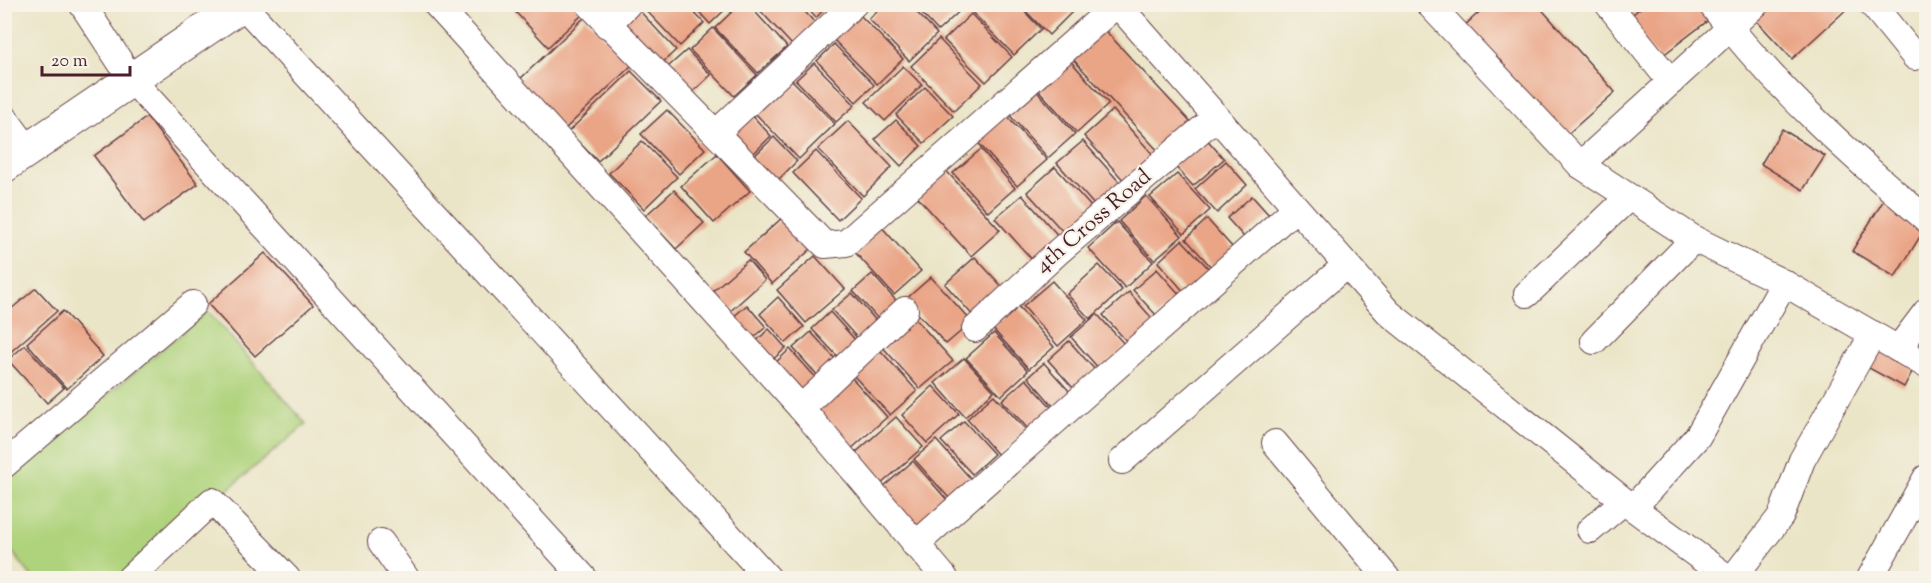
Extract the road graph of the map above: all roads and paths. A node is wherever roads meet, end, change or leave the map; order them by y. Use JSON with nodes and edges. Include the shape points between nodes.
{"nodes":[{"id":1,"x":82,"y":4,"type":"edge"},
{"id":2,"x":436,"y":4,"type":"edge"},
{"id":3,"x":589,"y":4,"type":"edge"},
{"id":4,"x":628,"y":4,"type":"edge"},
{"id":5,"x":854,"y":4,"type":"edge"},
{"id":6,"x":1117,"y":4,"type":"edge"},
{"id":7,"x":1429,"y":4,"type":"edge"},
{"id":8,"x":1608,"y":4,"type":"edge"},
{"id":9,"x":1711,"y":4,"type":"edge"},
{"id":10,"x":1756,"y":4,"type":"edge"},
{"id":11,"x":1872,"y":4,"type":"edge"},
{"id":12,"x":242,"y":5,"type":"edge"},
{"id":13,"x":607,"y":25,"type":"junction"},
{"id":14,"x":1729,"y":29,"type":"junction"},
{"id":15,"x":1915,"y":57,"type":"dead end"},
{"id":16,"x":132,"y":80,"type":"junction"},
{"id":17,"x":1671,"y":82,"type":"junction"},
{"id":18,"x":4,"y":117,"type":"edge"},
{"id":19,"x":1216,"y":117,"type":"junction"},
{"id":20,"x":716,"y":133,"type":"junction"},
{"id":21,"x":16,"y":159,"type":"edge"},
{"id":22,"x":1580,"y":165,"type":"junction"},
{"id":23,"x":1629,"y":197,"type":"junction"},
{"id":24,"x":1296,"y":208,"type":"junction"},
{"id":25,"x":1926,"y":219,"type":"edge"},
{"id":26,"x":1694,"y":239,"type":"junction"},
{"id":27,"x":1346,"y":265,"type":"junction"},
{"id":28,"x":1784,"y":283,"type":"junction"},
{"id":29,"x":1527,"y":294,"type":"dead end"},
{"id":30,"x":193,"y":304,"type":"dead end"},
{"id":31,"x":905,"y":310,"type":"dead end"},
{"id":32,"x":1926,"y":312,"type":"edge"},
{"id":33,"x":975,"y":329,"type":"dead end"},
{"id":34,"x":1873,"y":334,"type":"junction"},
{"id":35,"x":1594,"y":341,"type":"dead end"},
{"id":36,"x":1898,"y":348,"type":"junction"},
{"id":37,"x":1926,"y":365,"type":"edge"},
{"id":38,"x":801,"y":408,"type":"junction"},
{"id":39,"x":1275,"y":443,"type":"dead end"},
{"id":40,"x":1122,"y":461,"type":"dead end"},
{"id":41,"x":4,"y":465,"type":"edge"},
{"id":42,"x":1926,"y":478,"type":"edge"},
{"id":43,"x":1628,"y":505,"type":"junction"},
{"id":44,"x":1590,"y":530,"type":"dead end"},
{"id":45,"x":381,"y":542,"type":"dead end"},
{"id":46,"x":915,"y":545,"type":"junction"},
{"id":47,"x":130,"y":579,"type":"edge"},
{"id":48,"x":286,"y":579,"type":"edge"},
{"id":49,"x":406,"y":579,"type":"edge"},
{"id":50,"x":584,"y":579,"type":"edge"},
{"id":51,"x":768,"y":579,"type":"edge"},
{"id":52,"x":945,"y":579,"type":"edge"},
{"id":53,"x":1387,"y":579,"type":"edge"},
{"id":54,"x":1728,"y":579,"type":"edge"},
{"id":55,"x":1733,"y":579,"type":"edge"},
{"id":56,"x":1870,"y":579,"type":"edge"}],
"edges":[{"from":1,"to":16,"type":"street"},
{"from":2,"to":38,"type":"street"},
{"from":3,"to":13,"type":"street"},
{"from":4,"to":13,"type":"street"},
{"from":5,"to":20,"type":"street"},
{"from":6,"to":19,"type":"street"},
{"from":6,"to":20,"type":"street","via":[[846,243],[825,245]]},
{"from":7,"to":22,"type":"street"},
{"from":8,"to":17,"type":"street"},
{"from":9,"to":14,"type":"street"},
{"from":10,"to":14,"type":"street"},
{"from":11,"to":15,"type":"street"},
{"from":12,"to":16,"type":"main road"},
{"from":12,"to":51,"type":"street"},
{"from":13,"to":20,"type":"street"},
{"from":14,"to":17,"type":"street"},
{"from":14,"to":25,"type":"street","via":[[1838,144]]},
{"from":16,"to":21,"type":"main road"},
{"from":16,"to":50,"type":"street"},
{"from":17,"to":22,"type":"street"},
{"from":18,"to":21,"type":"street"},
{"from":19,"to":24,"type":"street"},
{"from":19,"to":33,"type":"street","name":"4th Cross Road","via":[[1059,251]]},
{"from":22,"to":23,"type":"street"},
{"from":23,"to":26,"type":"street"},
{"from":23,"to":29,"type":"street"},
{"from":24,"to":27,"type":"street"},
{"from":24,"to":46,"type":"street"},
{"from":26,"to":28,"type":"street"},
{"from":26,"to":35,"type":"street"},
{"from":27,"to":40,"type":"street"},
{"from":27,"to":43,"type":"street","via":[[1389,313]]},
{"from":28,"to":34,"type":"street"},
{"from":28,"to":43,"type":"street","via":[[1698,436]]},
{"from":30,"to":41,"type":"street"},
{"from":31,"to":38,"type":"street"},
{"from":32,"to":36,"type":"street"},
{"from":34,"to":36,"type":"street"},
{"from":34,"to":55,"type":"street","via":[[1802,460],[1781,516]]},
{"from":36,"to":37,"type":"street"},
{"from":38,"to":46,"type":"street"},
{"from":39,"to":53,"type":"street"},
{"from":42,"to":56,"type":"street"},
{"from":43,"to":44,"type":"street"},
{"from":43,"to":54,"type":"street"},
{"from":45,"to":49,"type":"street"},
{"from":46,"to":52,"type":"street"},
{"from":47,"to":48,"type":"street","via":[[212,501]]}]}
